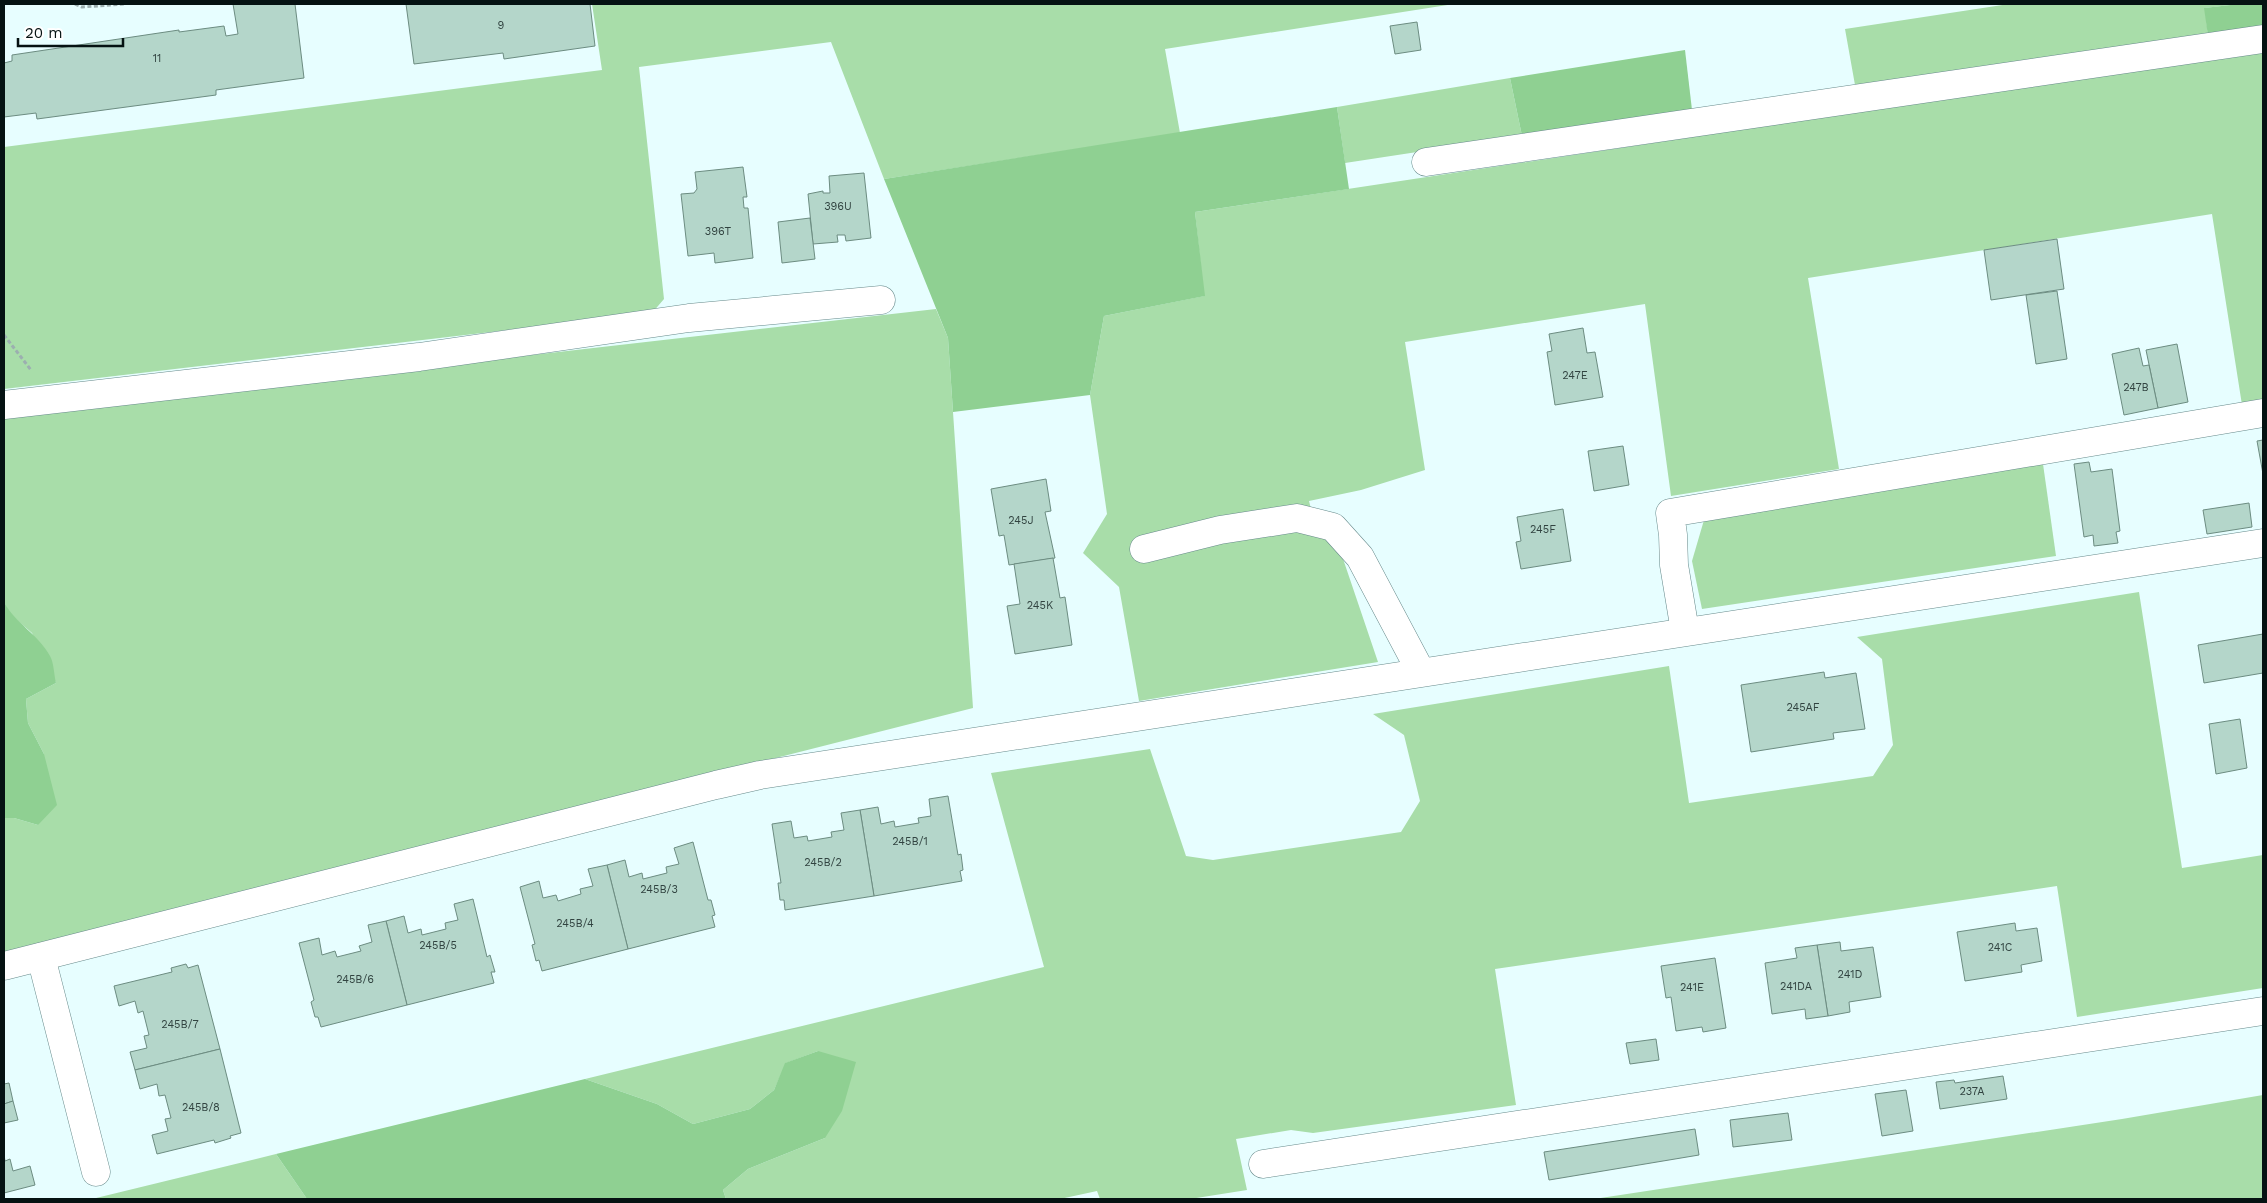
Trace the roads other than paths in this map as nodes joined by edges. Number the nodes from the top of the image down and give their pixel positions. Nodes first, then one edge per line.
1 (2263, 39) edge
2 (1426, 162) dead end
3 (881, 300) dead end
4 (4, 405) edge
5 (2263, 413) edge
6 (2263, 543) edge
7 (1144, 549) dead end
8 (1685, 632) junction
9 (1421, 672) junction
10 (41, 957) junction
11 (4, 966) edge
12 (2263, 1011) edge
13 (1263, 1164) dead end
14 (96, 1172) dead end

1 - 2 street
3 - 4 street
5 - 8 street
6 - 8 street
7 - 9 street
8 - 9 street
9 - 10 street
10 - 11 street
10 - 14 street
12 - 13 street

